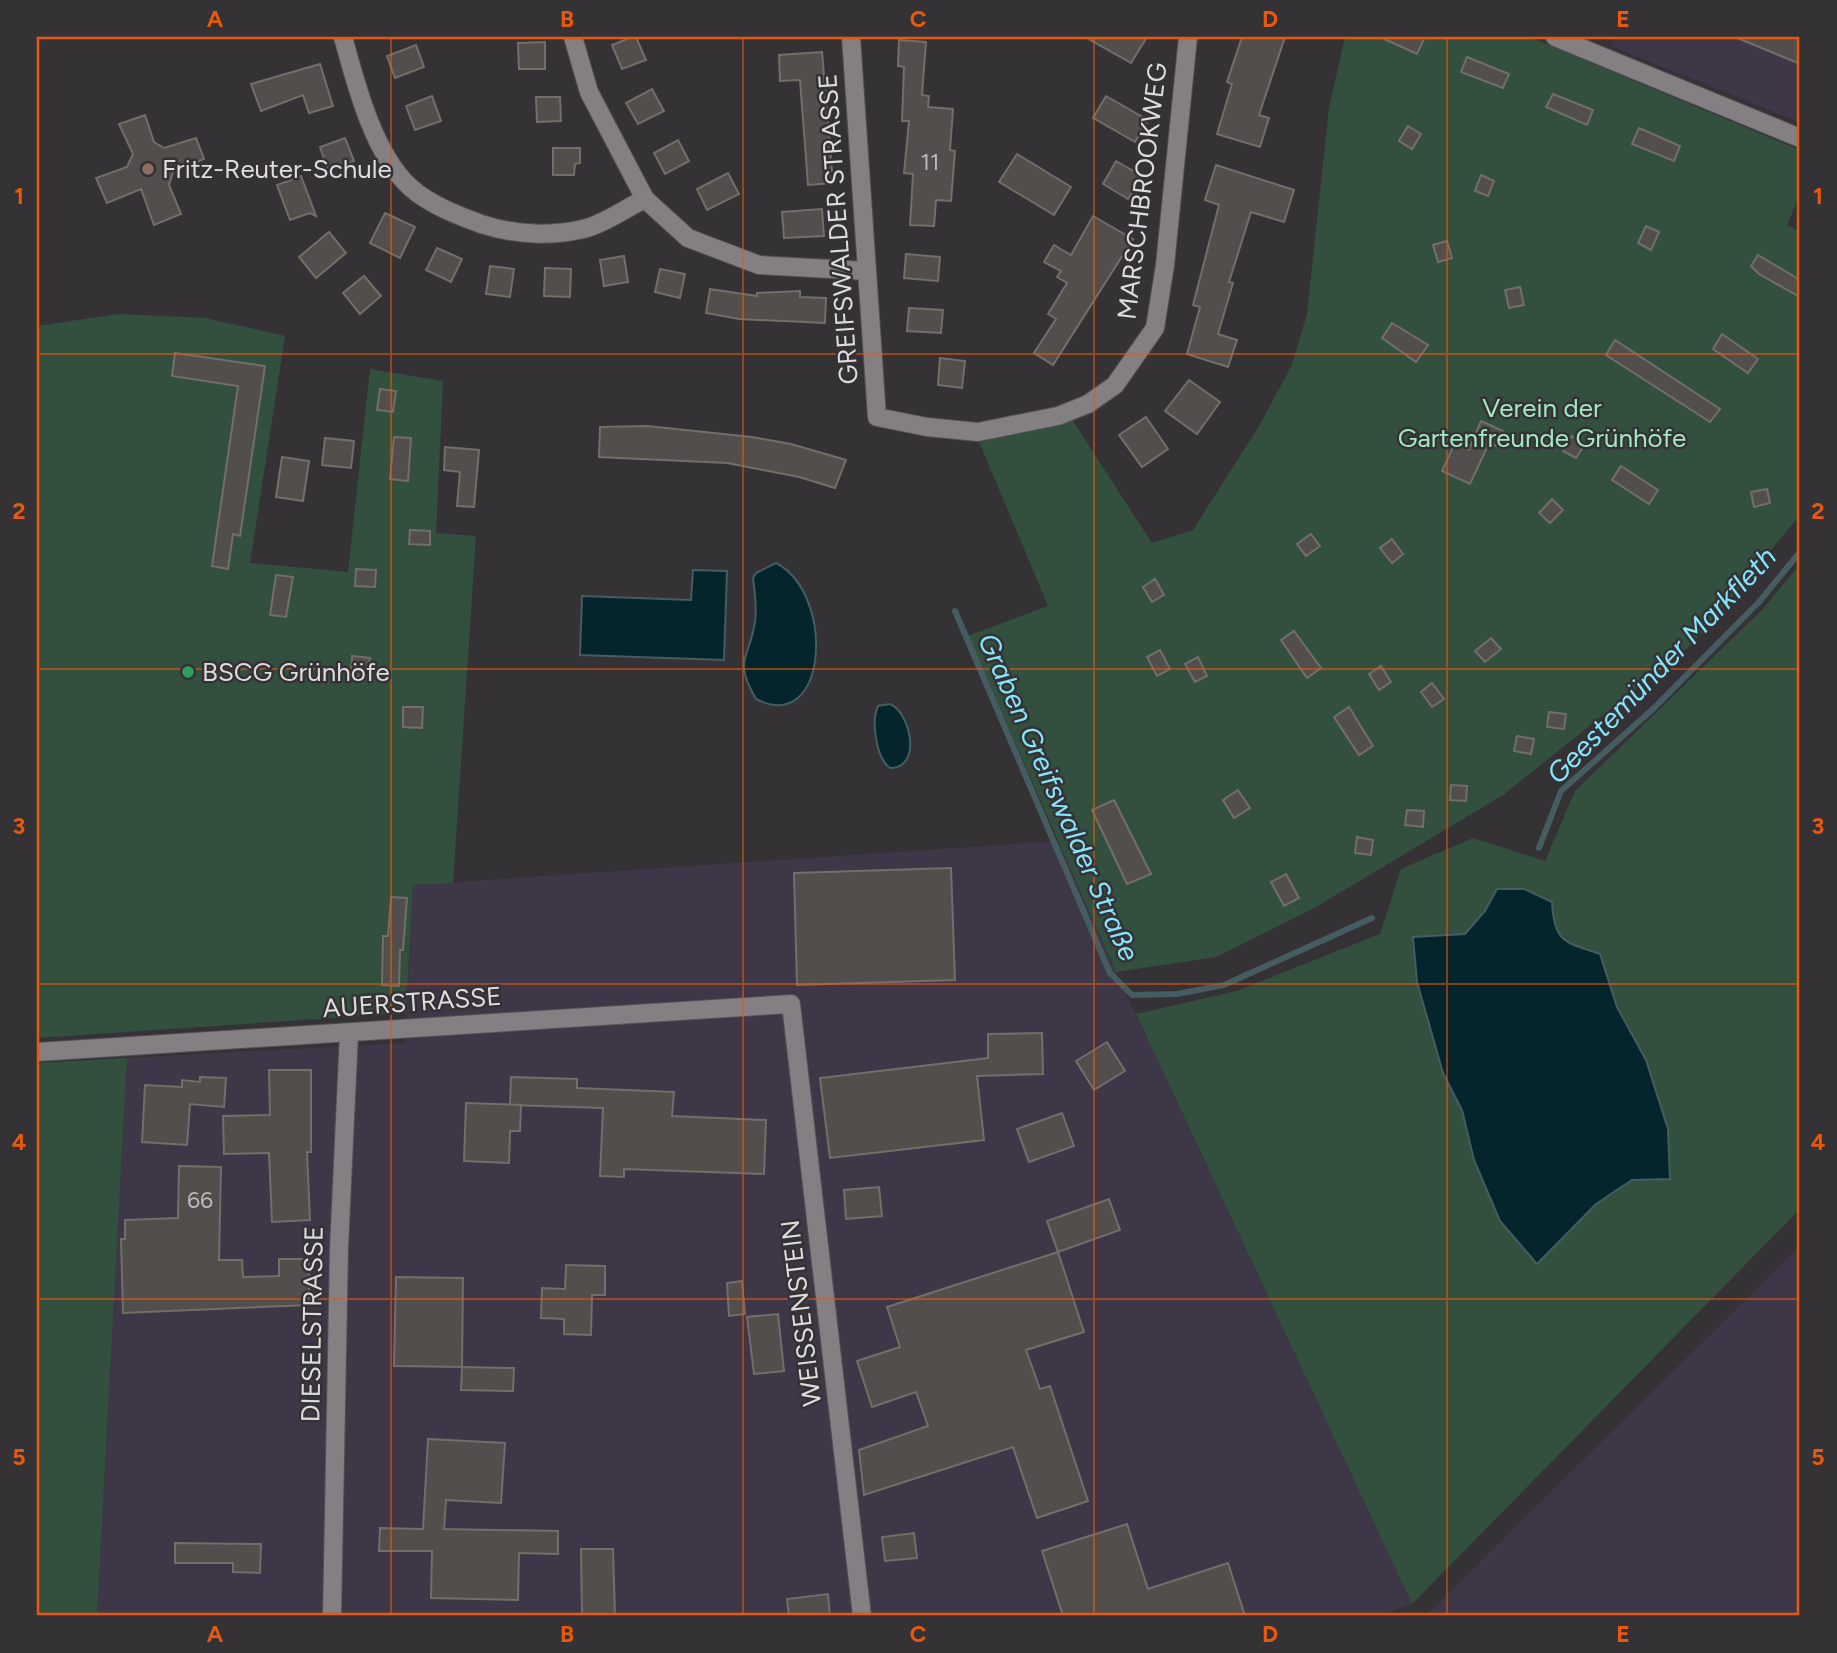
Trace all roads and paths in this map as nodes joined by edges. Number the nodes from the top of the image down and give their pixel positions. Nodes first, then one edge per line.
1 (343, 37) edge
2 (573, 37) edge
3 (851, 37) edge
4 (1188, 37) edge
5 (1555, 37) edge
6 (1800, 138) edge
7 (645, 199) junction
8 (867, 271) junction
9 (877, 418) joint
10 (791, 1004) joint
11 (349, 1033) junction
12 (37, 1052) edge
13 (332, 1616) edge
14 (862, 1616) edge

1 - 7 street
2 - 7 street
3 - 8 street, GREIFSWALDER STRASSE
4 - 9 street, MARSCHBROOKWEG
5 - 6 street
7 - 8 street
8 - 9 street, GREIFSWALDER STRASSE
10 - 11 street, AUERSTRASSE
10 - 14 street, WEISSENSTEIN
11 - 12 street, AUERSTRASSE
11 - 13 street, DIESELSTRASSE

